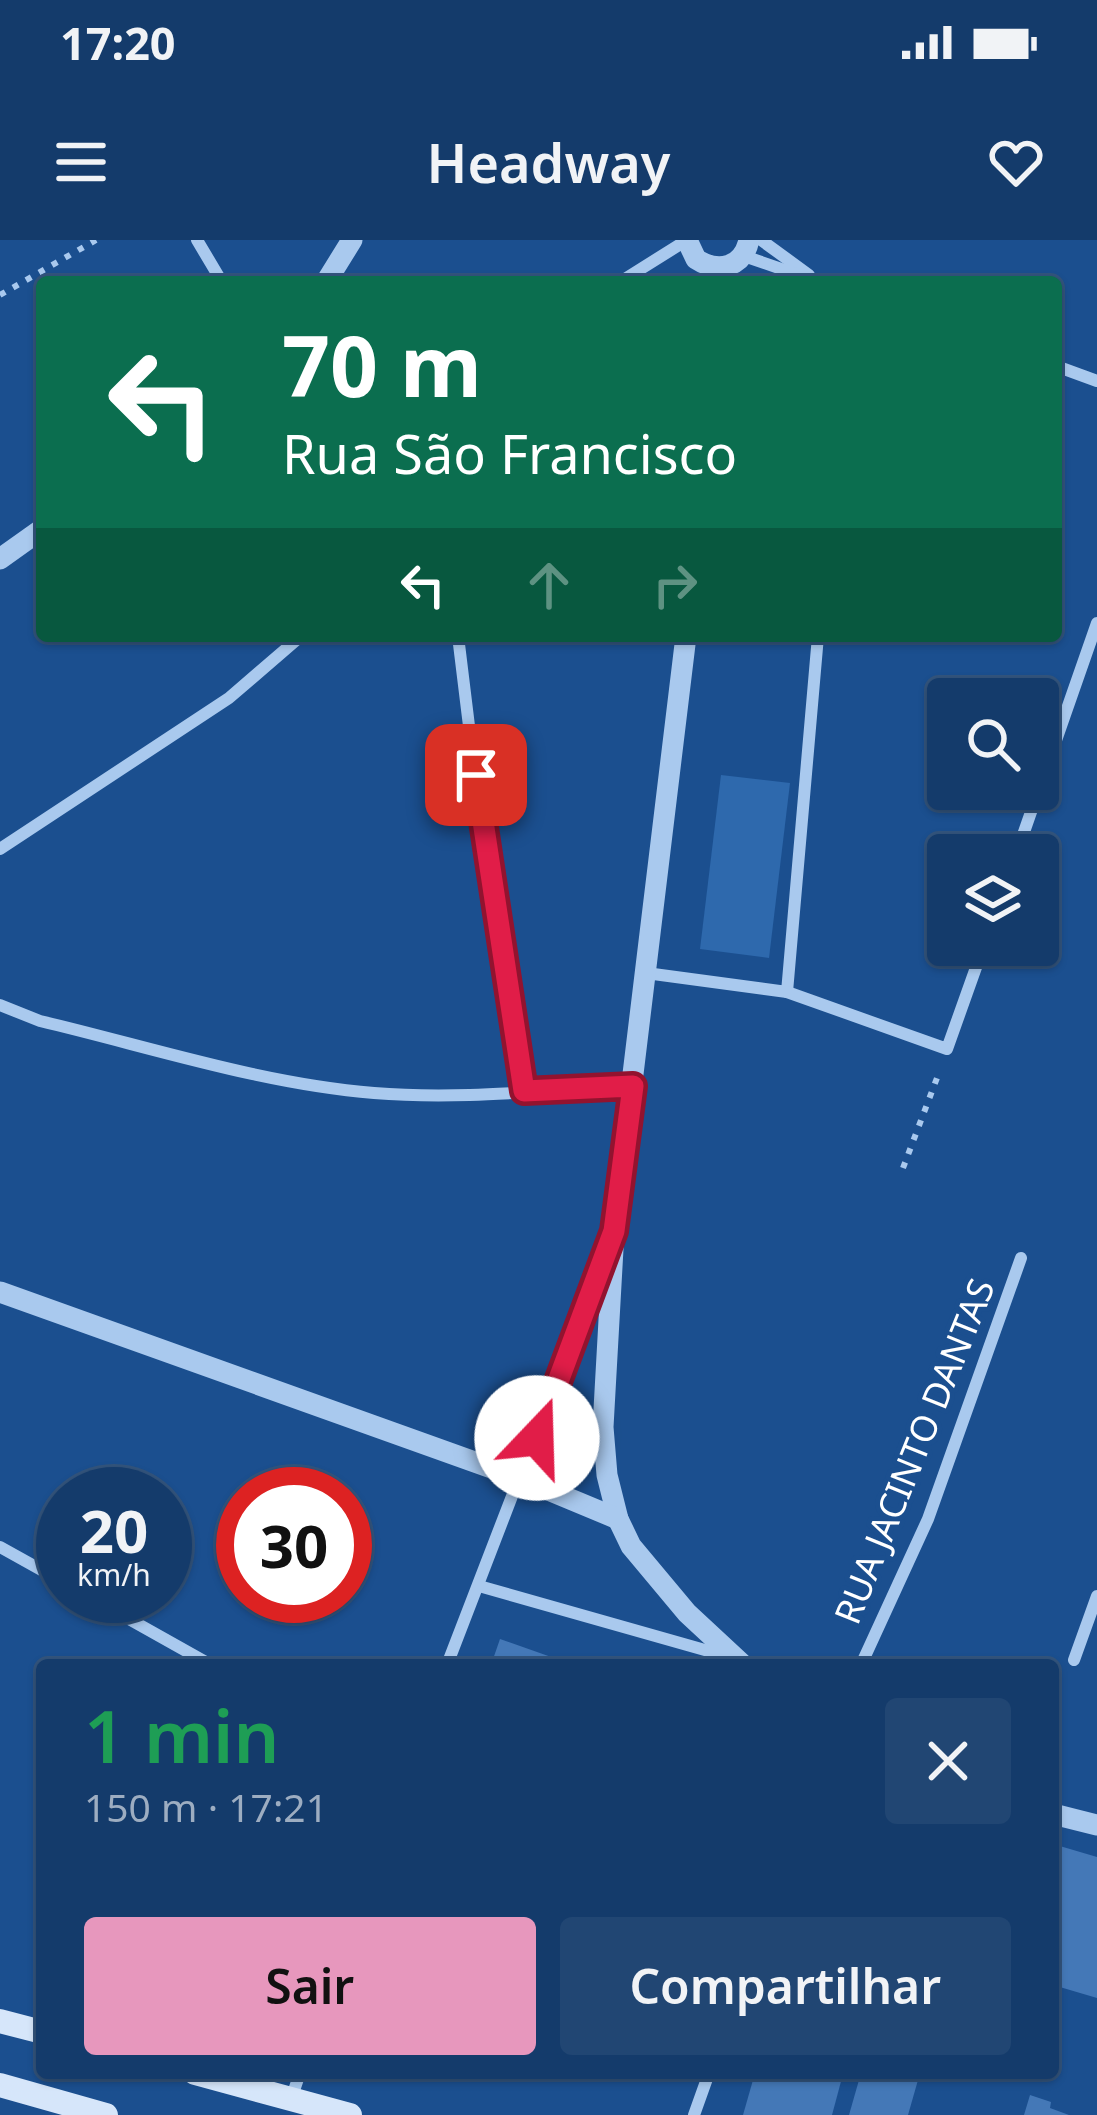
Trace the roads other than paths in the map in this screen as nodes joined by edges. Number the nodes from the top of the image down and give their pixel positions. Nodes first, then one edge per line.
1 (197, 240) edge
2 (352, 240) edge
3 (687, 240) edge
4 (745, 256) edge
5 (708, 274) edge
6 (218, 276) edge
7 (330, 276) edge
8 (630, 276) edge
9 (803, 276) edge
10 (803, 276) edge
11 (1062, 369) edge
12 (1097, 381) edge
13 (36, 533) edge
14 (0, 559) edge
15 (1097, 623) edge
16 (294, 642) edge
17 (459, 642) edge
18 (685, 642) edge
19 (817, 642) edge
20 (1023, 834) edge
21 (0, 849) edge
22 (977, 966) edge
23 (646, 973) junction
24 (787, 992) junction
25 (0, 1005) edge
26 (633, 1086) junction
27 (524, 1091) junction
28 (614, 1231) junction
29 (1021, 1258) dead end
30 (0, 1292) edge
31 (522, 1479) junction
32 (618, 1519) junction
33 (0, 1546) edge
34 (36, 1567) edge
35 (479, 1586) junction
36 (1097, 1596) edge
37 (136, 1623) edge
38 (200, 1659) edge
39 (450, 1659) edge
40 (728, 1659) edge
41 (735, 1659) edge
42 (864, 1659) edge
43 (1074, 1660) dead end
44 (1059, 1816) edge
45 (1097, 1826) edge
46 (0, 2021) edge
47 (36, 2030) edge
48 (217, 2079) edge
49 (298, 2079) edge
50 (707, 2079) edge
51 (0, 2085) edge
52 (291, 2099) junction
53 (53, 2108) edge
54 (106, 2115) edge
55 (350, 2115) edge
56 (694, 2115) edge

1 - 6 street
2 - 7 street
3 - 5 street
3 - 8 street
4 - 5 street
4 - 9 street
4 - 10 street
11 - 12 street
13 - 14 street
15 - 20 street
16 - 21 street
17 - 27 street
18 - 23 street
19 - 24 street
22 - 24 street
23 - 24 street
23 - 26 street
25 - 27 street
26 - 27 street
26 - 28 street
28 - 31 street
28 - 32 street
29 - 42 street, RUA JACINTO DANTAS
30 - 31 street
31 - 32 street
31 - 35 street
32 - 41 street
33 - 34 street
35 - 39 street
35 - 40 street
36 - 43 street
37 - 38 street
44 - 45 street
46 - 47 main road
48 - 52 main road
49 - 52 street
50 - 56 street
51 - 53 main road
52 - 55 main road
53 - 54 main road

